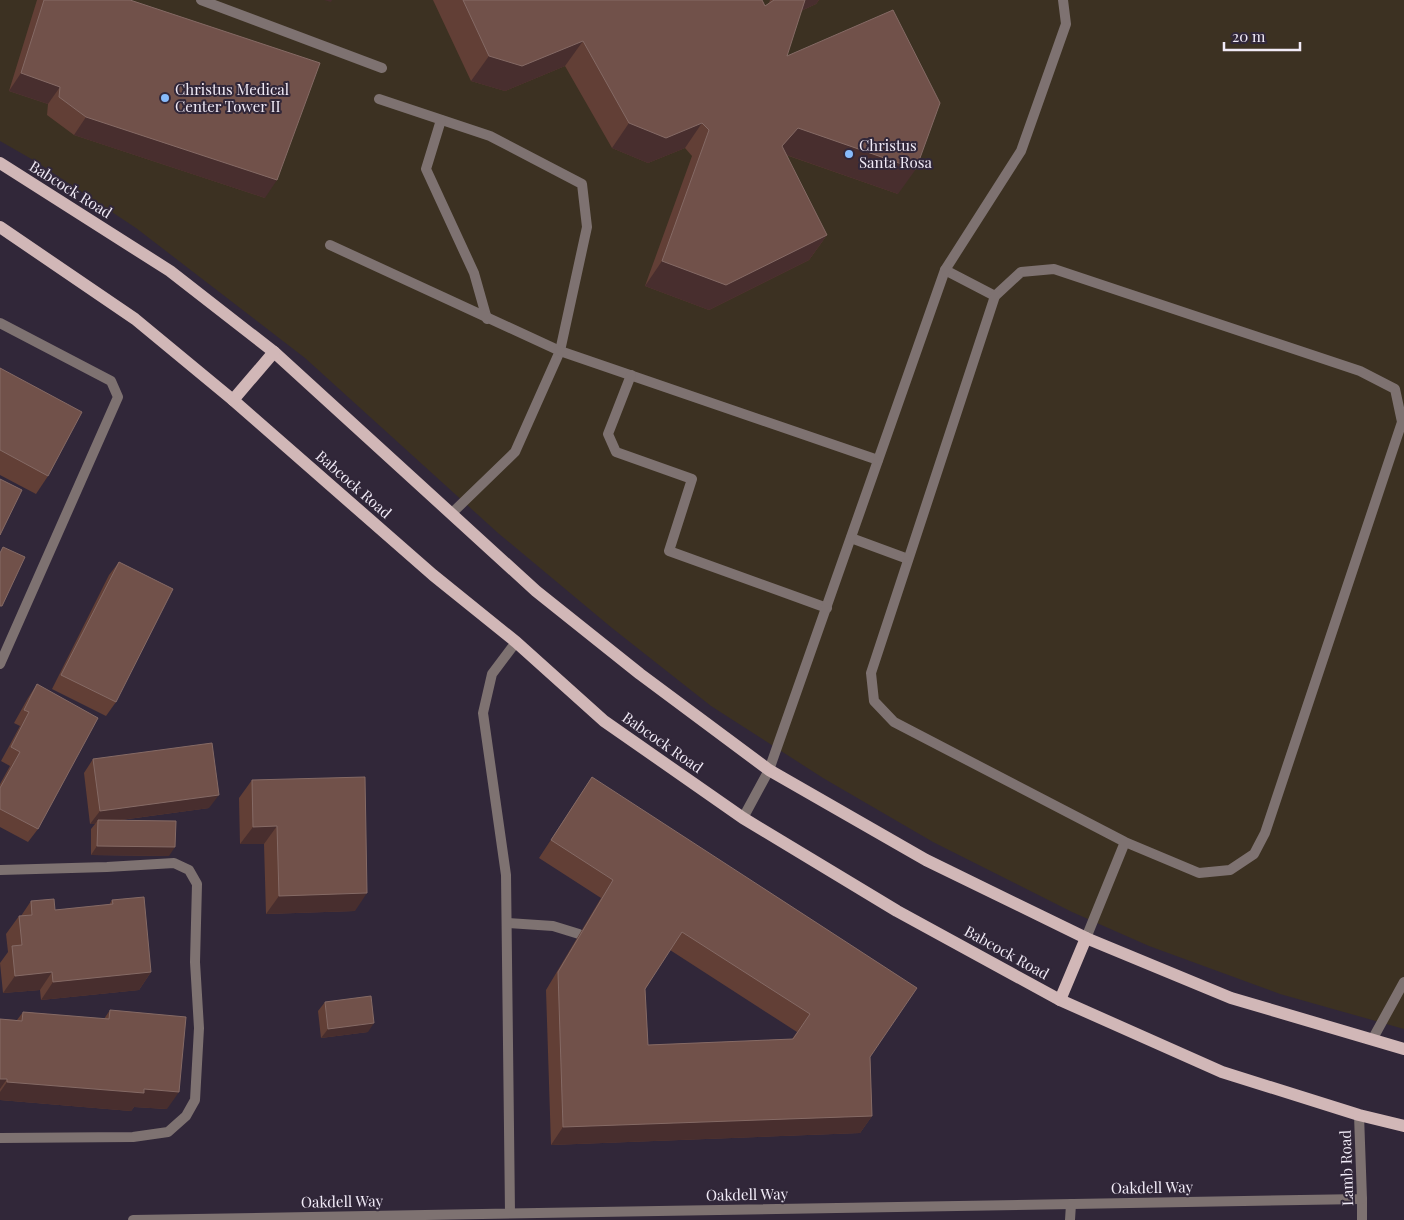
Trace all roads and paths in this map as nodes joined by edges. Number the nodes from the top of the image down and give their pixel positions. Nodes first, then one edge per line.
1 (201, 0) edge
2 (1064, 0) edge
3 (382, 68) dead end
4 (379, 98) dead end
5 (441, 120) junction
6 (0, 163) edge
7 (0, 227) edge
8 (330, 245) dead end
9 (945, 270) junction
10 (995, 296) junction
11 (486, 319) junction
12 (0, 324) edge
13 (560, 351) junction
14 (274, 352) junction
15 (631, 375) junction
16 (233, 400) junction
17 (878, 460) junction
18 (451, 514) junction
19 (851, 538) junction
20 (908, 559) junction
21 (827, 608) junction
22 (516, 642) junction
23 (0, 664) edge
24 (769, 770) junction
25 (743, 818) junction
26 (1125, 842) junction
27 (0, 870) edge
28 (507, 923) junction
29 (579, 934) edge
30 (1086, 938) junction
31 (1404, 982) edge
32 (1060, 1000) junction
33 (1372, 1040) junction
34 (1404, 1049) edge
35 (1359, 1115) junction
36 (1404, 1126) edge
37 (0, 1138) edge
38 (1362, 1198) junction
39 (1071, 1204) junction
40 (510, 1213) junction
41 (541, 1216) edge
42 (133, 1220) edge
43 (1070, 1220) edge
44 (1362, 1220) edge

1 - 3 street
2 - 9 street
4 - 5 street
5 - 11 street
5 - 13 street
6 - 14 main road, Babcock Road
7 - 16 main road, Babcock Road
8 - 11 street
9 - 10 street
9 - 17 street
10 - 20 street
10 - 26 street
11 - 13 street
12 - 23 street
13 - 15 street
13 - 18 street
14 - 16 main road
14 - 18 main road, Babcock Road
15 - 17 street
15 - 21 street
16 - 22 main road, Babcock Road
17 - 19 street
18 - 24 main road, Babcock Road
19 - 20 street
19 - 21 street
20 - 26 street
21 - 24 street
22 - 25 main road, Babcock Road
22 - 28 street
24 - 25 street
24 - 30 main road, Babcock Road
25 - 32 main road, Babcock Road
26 - 30 street
27 - 37 street
28 - 29 street
28 - 40 street
30 - 32 main road
30 - 33 main road, Babcock Road
31 - 33 street
32 - 35 main road, Babcock Road
33 - 34 main road, Babcock Road
35 - 36 main road, Babcock Road
35 - 38 street, Lamb Road
38 - 39 street, Oakdell Way
38 - 44 street, Lamb Road
39 - 41 street, Oakdell Way
39 - 43 street
40 - 41 street, Oakdell Way
40 - 42 street, Oakdell Way

